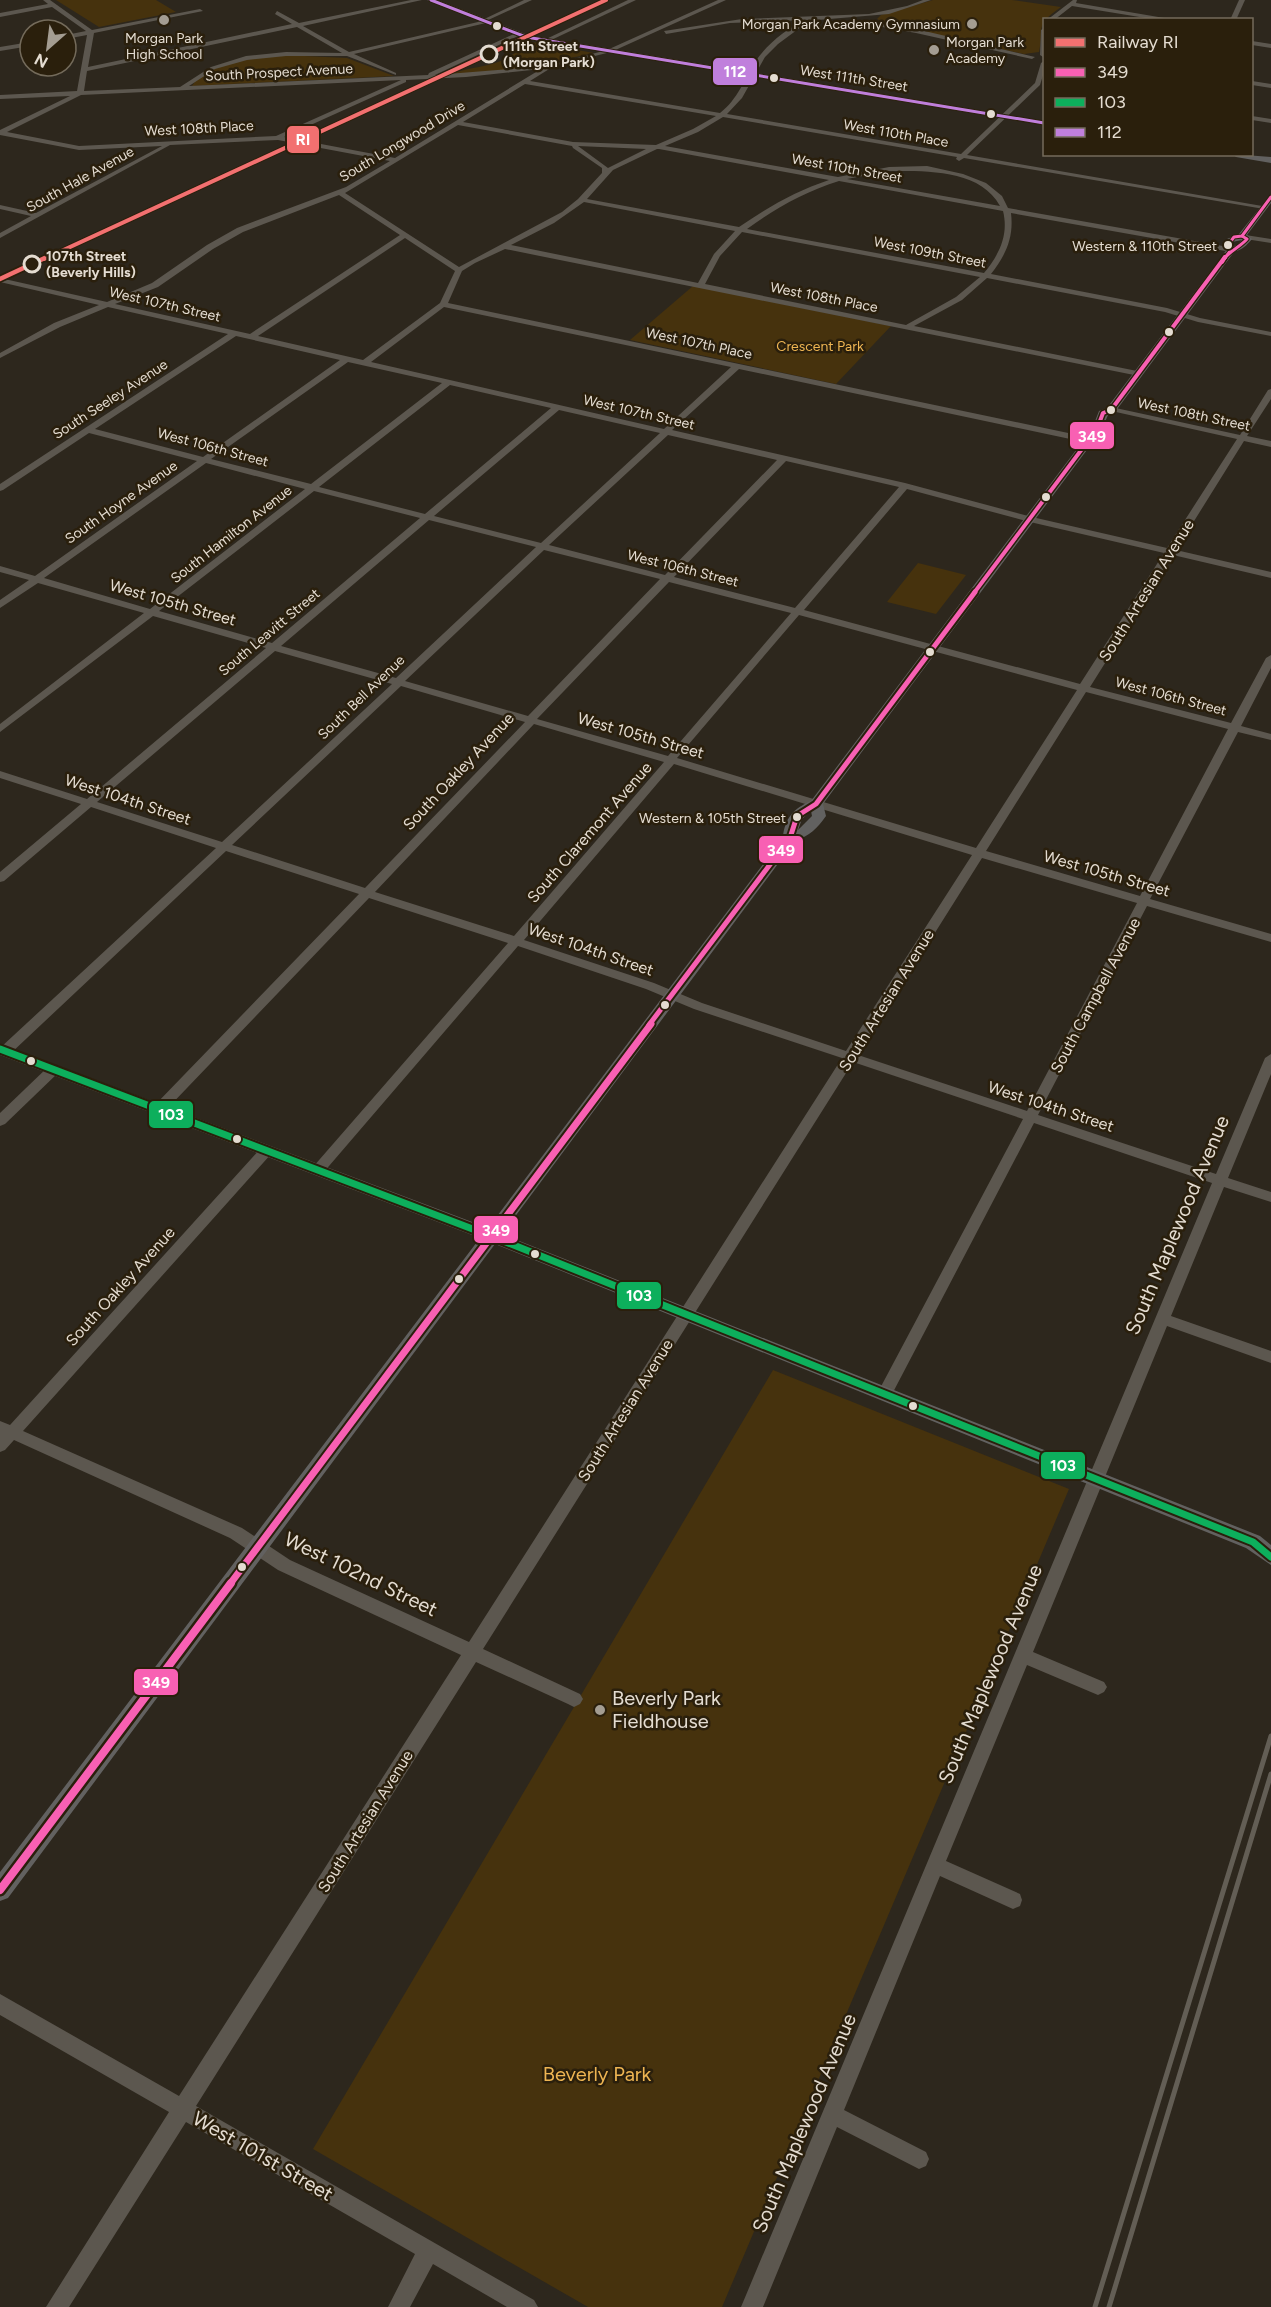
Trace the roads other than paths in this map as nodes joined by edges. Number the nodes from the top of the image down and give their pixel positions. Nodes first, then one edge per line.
1 (46, 0) edge
2 (419, 0) edge
3 (431, 0) edge
4 (529, 0) edge
5 (633, 0) edge
6 (723, 0) edge
7 (928, 0) edge
8 (1076, 0) edge
9 (1242, 0) edge
10 (1069, 4) junction
11 (53, 5) junction
12 (200, 11) dead end
13 (696, 12) junction
14 (277, 13) dead end
15 (0, 15) edge
16 (876, 15) junction
17 (1052, 18) edge
18 (1160, 18) edge
19 (1234, 18) edge
20 (778, 19) junction
21 (815, 19) junction
22 (830, 19) junction
23 (483, 22) junction
24 (716, 23) junction
25 (879, 24) junction
26 (300, 26) junction
27 (795, 28) junction
28 (91, 32) junction
29 (78, 35) edge
30 (516, 35) junction
31 (545, 41) junction
32 (633, 42) junction
33 (1253, 43) edge
34 (332, 45) junction
35 (18, 46) edge
36 (1271, 46) edge
37 (0, 49) edge
38 (609, 51) junction
39 (321, 54) junction
40 (348, 54) junction
41 (1043, 59) edge
42 (558, 63) junction
43 (1043, 68) edge
44 (86, 69) junction
45 (501, 73) junction
46 (753, 75) junction
47 (411, 77) junction
48 (426, 77) junction
49 (526, 81) junction
50 (1253, 83) edge
51 (1041, 85) edge
52 (1271, 86) edge
53 (180, 89) junction
54 (80, 93) junction
55 (0, 97) edge
56 (722, 115) junction
57 (1005, 116) junction
58 (1253, 118) edge
59 (1271, 121) edge
60 (457, 123) junction
61 (1043, 123) edge
62 (1, 133) edge
63 (279, 138) junction
64 (678, 138) junction
65 (171, 143) junction
66 (566, 143) junction
67 (623, 145) junction
68 (658, 147) junction
69 (962, 156) junction
70 (1248, 156) edge
71 (397, 160) junction
72 (1271, 160) edge
73 (947, 171) junction
74 (605, 173) junction
75 (838, 180) junction
76 (341, 193) junction
77 (1271, 197) edge
78 (583, 200) junction
79 (0, 207) edge
80 (1263, 207) junction
81 (1008, 210) junction
82 (38, 216) junction
83 (740, 230) junction
84 (404, 235) junction
85 (0, 236) edge
86 (1242, 236) junction
87 (1271, 241) edge
88 (504, 246) junction
89 (1232, 250) junction
90 (435, 256) junction
91 (477, 258) junction
92 (459, 270) junction
93 (986, 276) junction
94 (0, 280) edge
95 (17, 284) junction
96 (700, 286) junction
97 (0, 292) edge
98 (443, 304) junction
99 (108, 305) junction
100 (1183, 315) junction
101 (907, 327) junction
102 (234, 334) junction
103 (1271, 334) edge
104 (250, 337) junction
105 (0, 356) edge
106 (346, 359) junction
107 (364, 363) junction
108 (738, 365) junction
109 (1138, 374) junction
110 (449, 382) junction
111 (1271, 392) edge
112 (557, 407) junction
113 (1111, 410) junction
114 (87, 430) junction
115 (668, 432) junction
116 (1242, 438) junction
117 (1089, 440) junction
118 (1271, 444) edge
119 (784, 459) junction
120 (204, 460) junction
121 (2, 485) edge
122 (905, 486) junction
123 (311, 489) junction
124 (426, 518) junction
125 (1030, 519) junction
126 (543, 548) junction
127 (1170, 552) junction
128 (0, 569) edge
129 (1271, 575) edge
130 (36, 579) junction
131 (667, 579) junction
132 (0, 605) edge
133 (797, 612) junction
134 (151, 613) junction
135 (272, 647) junction
136 (933, 648) junction
137 (1271, 658) edge
138 (398, 682) junction
139 (1083, 688) junction
140 (530, 720) junction
141 (1235, 728) junction
142 (0, 729) edge
143 (1271, 737) edge
144 (671, 760) junction
145 (0, 774) edge
146 (88, 804) junction
147 (816, 804) junction
148 (224, 848) junction
149 (979, 853) junction
150 (0, 878) edge
151 (366, 893) junction
152 (1144, 901) junction
153 (1271, 938) edge
154 (516, 941) junction
155 (672, 995) junction
156 (3, 1050) edge
157 (850, 1056) junction
158 (1271, 1059) edge
159 (54, 1069) junction
160 (159, 1109) junction
161 (1031, 1117) junction
162 (0, 1121) edge
163 (267, 1150) junction
164 (318, 1170) junction
165 (1220, 1180) junction
166 (1271, 1197) edge
167 (491, 1236) junction
168 (686, 1315) junction
169 (1162, 1318) junction
170 (1271, 1357) edge
171 (885, 1394) junction
172 (6, 1430) edge
173 (0, 1446) edge
174 (1096, 1479) junction
175 (1262, 1542) edge
176 (257, 1547) junction
177 (1271, 1557) edge
178 (472, 1652) junction
179 (1022, 1655) junction
180 (1098, 1687) dead end
181 (574, 1699) dead end
182 (935, 1865) junction
183 (0, 1890) edge
184 (1013, 1900) dead end
185 (0, 2004) edge
186 (182, 2110) junction
187 (832, 2114) junction
188 (919, 2159) dead end
189 (429, 2250) junction
190 (57, 2307) edge
191 (399, 2307) edge
192 (527, 2307) edge
193 (752, 2307) edge

1 - 11 street
2 - 26 street
3 - 23 main road, West 111th Street
4 - 23 street
5 - 31 street
6 - 13 street, South Longwood Drive
7 - 16 street
8 - 10 street
9 - 19 street
10 - 17 street
10 - 18 street
11 - 15 street
11 - 28 street
12 - 28 street
13 - 24 street
13 - 32 street, South Longwood Drive
14 - 26 street
16 - 22 street
16 - 25 street
20 - 21 street
20 - 24 street
20 - 27 street
21 - 22 street
21 - 27 street
22 - 25 street
23 - 30 main road, West 111th Street
23 - 40 street
24 - 32 street
25 - 41 street
26 - 34 street
26 - 44 street
27 - 46 street
28 - 29 street
28 - 44 street
30 - 31 main road, West 111th Street
30 - 48 street
31 - 38 main road, West 111th Street
32 - 38 street, South Longwood Drive
33 - 36 street
34 - 39 street
34 - 40 street
35 - 37 street
38 - 42 street, South Longwood Drive
38 - 46 main road, West 111th Street
39 - 40 street
39 - 53 street
40 - 47 street
42 - 45 street, South Prospect Avenue
42 - 49 street, South Longwood Drive
43 - 51 street
44 - 54 street
45 - 48 street, South Prospect Avenue
45 - 49 street, West 110th Place
46 - 56 street
46 - 57 main road, West 111th Street
47 - 48 street, South Prospect Avenue
47 - 53 street, South Prospect Avenue
47 - 63 street
49 - 56 street, West 110th Place
49 - 60 street, South Longwood Drive
50 - 52 street
51 - 57 street
53 - 54 street, South Prospect Avenue
54 - 55 street, South Prospect Avenue
54 - 62 street
56 - 64 street
56 - 69 street, West 110th Place
57 - 61 main road, West 111th Street
57 - 69 street
58 - 59 street
60 - 66 street, West 110th Street
60 - 71 street, South Longwood Drive
62 - 65 street, West 108th Place
63 - 65 street, West 108th Place
63 - 71 street, West 108th Place
64 - 67 street
64 - 68 street
65 - 82 street, South Hale Avenue
66 - 67 street, West 110th Street
66 - 74 street
67 - 68 street, West 110th Street
68 - 74 street
68 - 75 street, West 110th Street
69 - 73 street
69 - 80 street, West 110th Place
70 - 72 main road
71 - 76 street, South Longwood Drive
73 - 75 street
73 - 81 street
74 - 78 street
75 - 81 street, West 110th Street
75 - 83 street
76 - 84 street
76 - 99 street, South Longwood Drive
77 - 80 main road
78 - 83 street, West 109th Street
78 - 88 street
79 - 82 street
80 - 86 main road
81 - 89 street, West 110th Street
81 - 93 street
82 - 85 street, South Hale Avenue
83 - 93 street, West 109th Street
83 - 96 street
84 - 90 street
84 - 104 street
86 - 87 street
86 - 89 main road
88 - 91 street
88 - 96 street, West 108th Place
89 - 100 main road
90 - 91 street
90 - 92 street
91 - 92 street
92 - 98 street
93 - 100 street, West 109th Street
93 - 101 street
94 - 95 street, West 107th Street
95 - 97 street
95 - 99 street, West 107th Street
96 - 101 street, West 108th Place
98 - 107 street
98 - 108 street, West 107th Place
99 - 102 street, West 107th Street
99 - 105 street, South Longwood Drive
100 - 103 street, West 109th Street
100 - 109 main road
101 - 109 street, West 108th Place
102 - 104 street, West 107th Street
102 - 114 street, South Seeley Avenue
104 - 106 street, West 107th Street
106 - 107 street, West 107th Street
106 - 120 street, South Hoyne Avenue
107 - 110 street, West 107th Street
108 - 115 street, South Bell Avenue
108 - 117 street, West 107th Place
109 - 113 main road
110 - 112 street, West 107th Street
110 - 123 street, South Hamilton Avenue
111 - 116 street, South Artesian Avenue
112 - 115 street, West 107th Street
112 - 124 street, South Leavitt Street
113 - 116 street, West 108th Street
113 - 117 main road
114 - 120 street, West 106th Street
114 - 121 street, South Seeley Avenue
115 - 119 street, West 107th Street
115 - 126 street, South Bell Avenue
116 - 118 street, West 108th Street
116 - 127 street, South Artesian Avenue
117 - 125 main road
119 - 122 street, West 107th Street
119 - 131 street, South Oakley Avenue
120 - 123 street, West 106th Street
120 - 130 street, South Hoyne Avenue
122 - 125 street, West 107th Street
122 - 133 street, South Claremont Avenue
123 - 124 street, West 106th Street
123 - 134 street, South Hamilton Avenue
124 - 126 street, West 106th Street
124 - 135 street, South Leavitt Street
125 - 127 street, West 107th Street
125 - 136 main road
126 - 131 street, West 106th Street
126 - 138 street, South Bell Avenue
127 - 129 street, West 107th Street
127 - 139 street, South Artesian Avenue
128 - 130 street, West 105th Street
130 - 132 street, South Hoyne Avenue
130 - 134 street, West 105th Street
131 - 133 street, West 106th Street
131 - 140 street, South Oakley Avenue
133 - 136 street, West 106th Street
133 - 144 street, South Claremont Avenue
134 - 135 street, West 105th Street
134 - 142 street, South Hamilton Avenue
135 - 138 street, West 105th Street
135 - 146 street, South Leavitt Street
136 - 139 street, West 106th Street
136 - 147 main road
137 - 141 street, South Campbell Avenue
138 - 140 street, West 105th Street
138 - 148 street, South Bell Avenue
139 - 141 street, West 106th Street
139 - 149 street, South Artesian Avenue
140 - 144 street, West 105th Street
140 - 151 street, South Oakley Avenue
141 - 143 street, West 106th Street
141 - 152 street, South Campbell Avenue
144 - 147 street, West 105th Street
144 - 154 street, South Claremont Avenue
145 - 146 street, West 104th Street
146 - 148 street, West 104th Street
146 - 150 street, South Leavitt Street
147 - 149 street, West 105th Street
147 - 155 main road
148 - 151 street, West 104th Street
148 - 156 street, South Bell Avenue
149 - 152 street, West 105th Street
149 - 157 street, South Artesian Avenue
151 - 154 street, West 104th Street
151 - 160 street, South Oakley Avenue
152 - 153 street, West 105th Street
152 - 161 street, South Campbell Avenue
154 - 155 street, West 104th Street
154 - 164 street, South Claremont Avenue
155 - 157 street, West 104th Street
155 - 167 main road
156 - 159 main road
157 - 161 street, West 104th Street
157 - 168 street, South Artesian Avenue
158 - 165 street, South Maplewood Avenue
159 - 160 main road
159 - 162 street
160 - 163 main road
161 - 165 street, West 104th Street
161 - 171 street, South Campbell Avenue
163 - 164 main road
163 - 172 street, South Oakley Avenue
164 - 167 main road
165 - 166 street, West 104th Street
165 - 169 street, South Maplewood Avenue
167 - 168 main road
167 - 176 main road
168 - 171 main road
168 - 178 street, South Artesian Avenue
169 - 170 street
169 - 174 street, South Maplewood Avenue
171 - 174 main road
172 - 173 street, South Oakley Avenue
172 - 176 street, West 102nd Street
174 - 175 main road
174 - 179 street, South Maplewood Avenue
175 - 177 main road
176 - 178 street, West 102nd Street
176 - 183 main road
178 - 181 street, West 102nd Street
178 - 186 street, South Artesian Avenue
179 - 180 street
179 - 182 street, South Maplewood Avenue
182 - 184 street
182 - 187 street, South Maplewood Avenue
185 - 186 street, West 101st Street
186 - 189 street, West 101st Street
186 - 190 street, South Artesian Avenue
187 - 188 street
187 - 193 street, South Maplewood Avenue
189 - 191 street
189 - 192 street, West 101st Street

